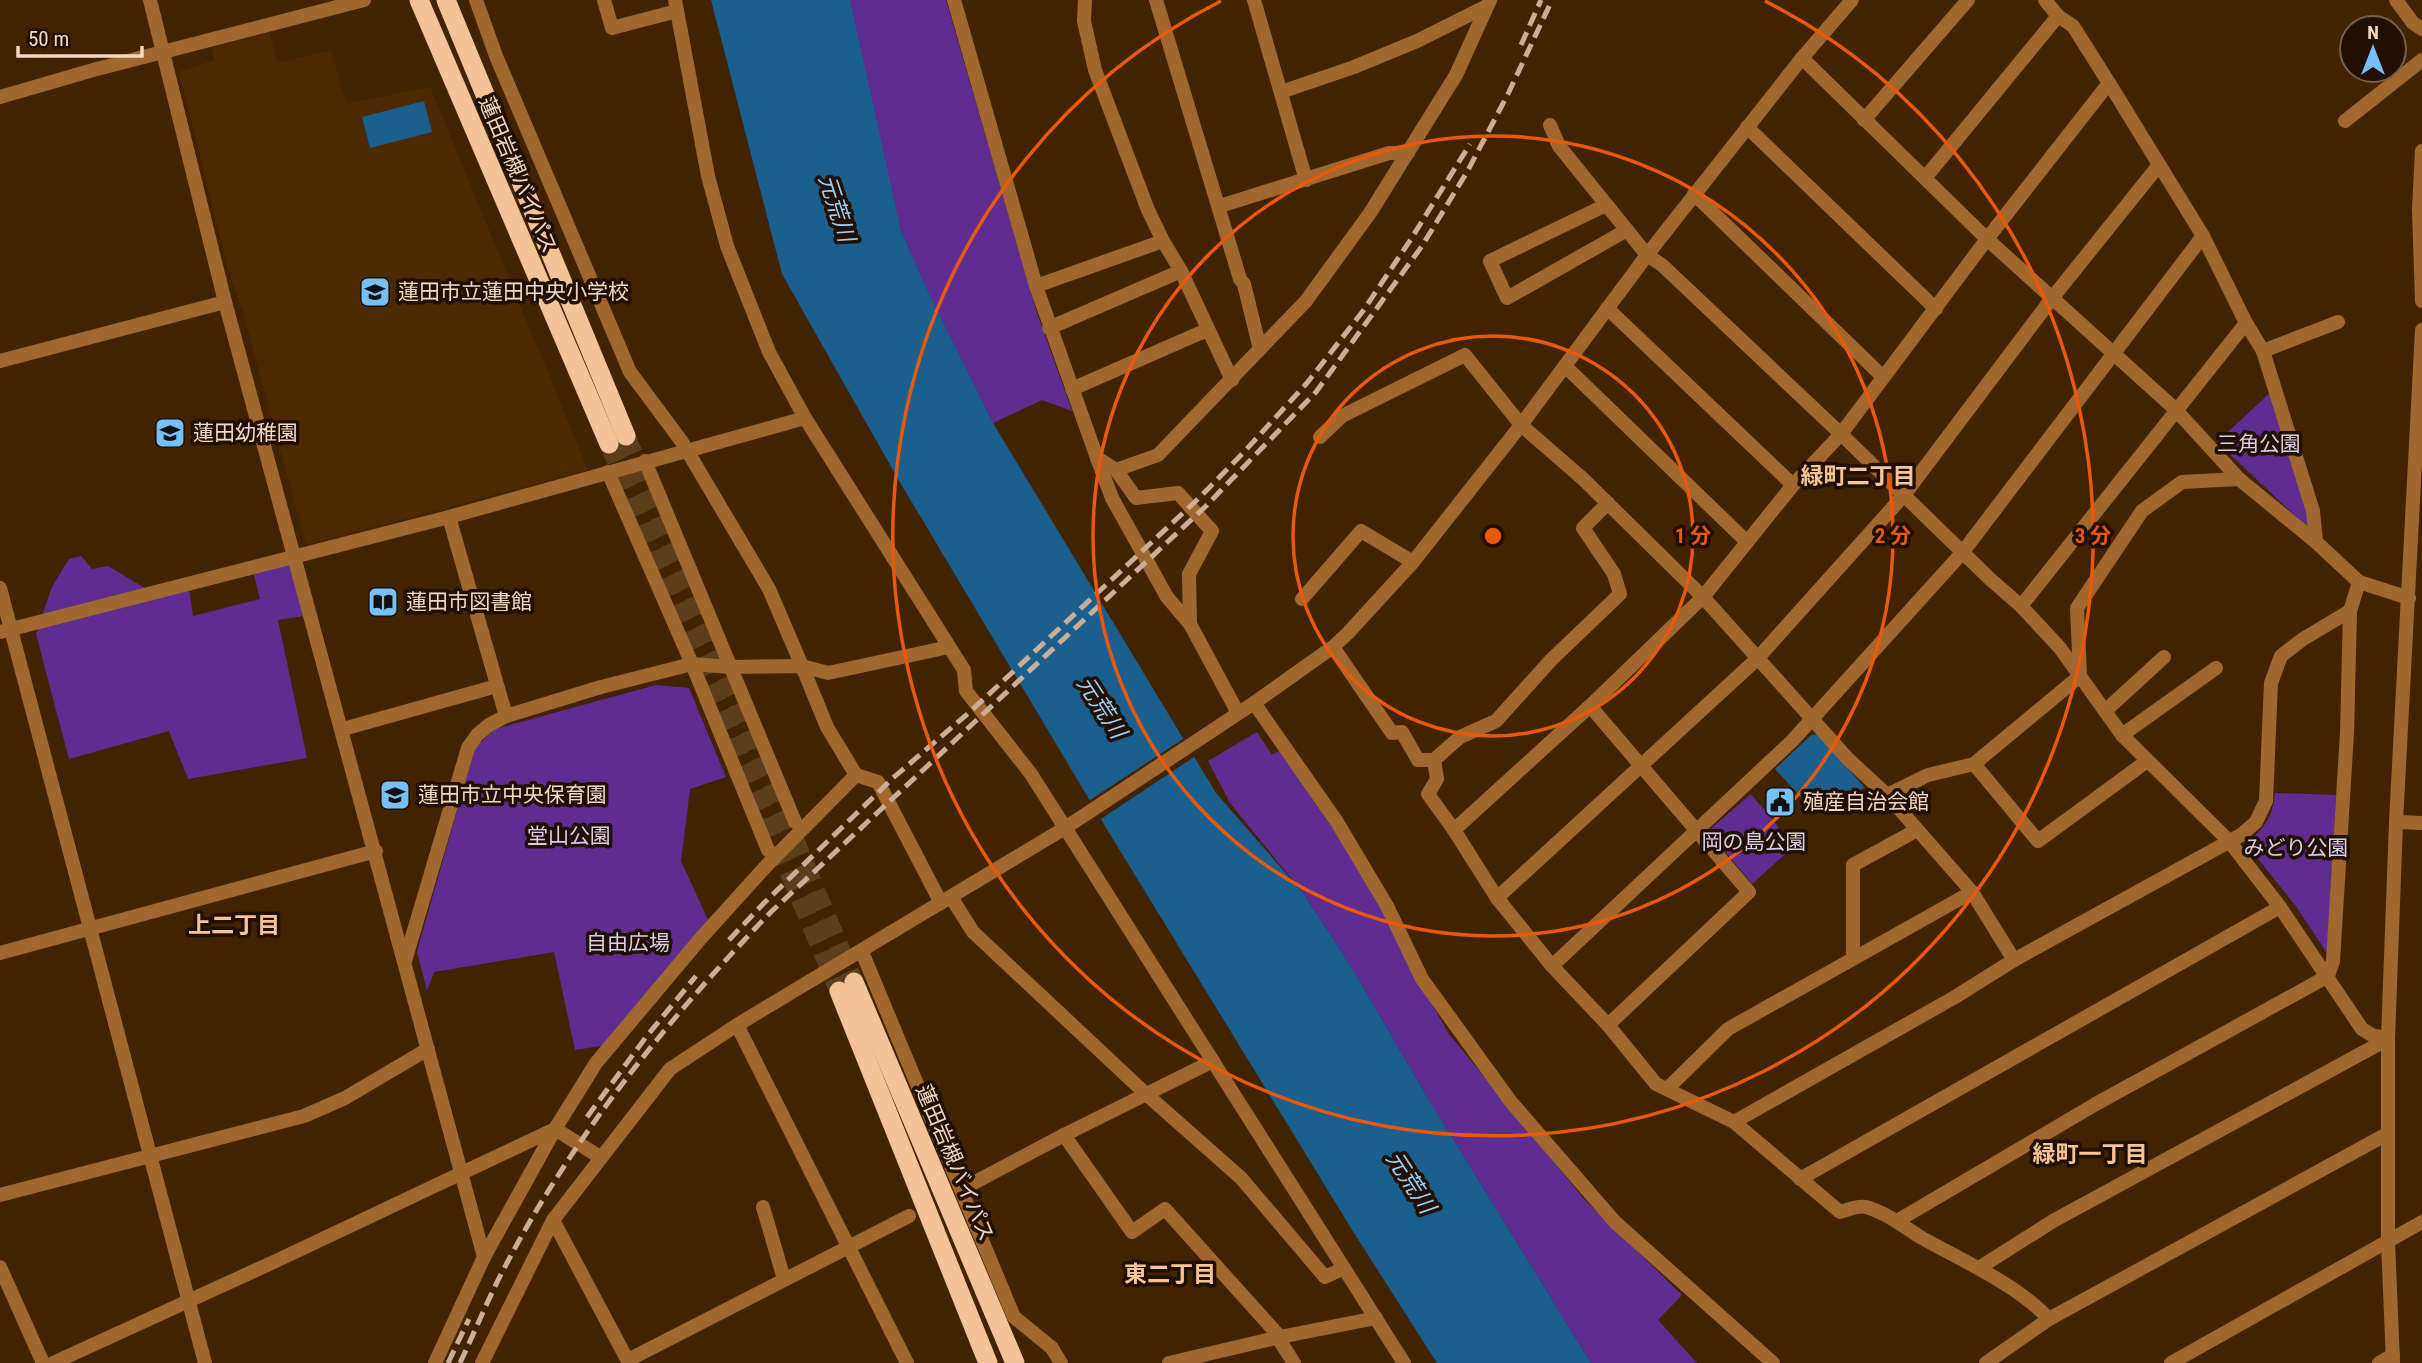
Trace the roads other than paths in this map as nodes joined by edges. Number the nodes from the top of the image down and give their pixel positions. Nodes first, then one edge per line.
1 (150, 0) edge
2 (364, 0) edge
3 (419, 0) edge
4 (446, 0) edge
5 (476, 0) edge
6 (604, 0) edge
7 (954, 0) edge
8 (1085, 0) edge
9 (1156, 0) edge
10 (1254, 0) edge
11 (1852, 0) edge
12 (1968, 0) edge
13 (2045, 0) edge
14 (2396, 0) edge
15 (1488, 3) edge
16 (676, 5) edge
17 (2058, 16) junction
18 (2422, 29) edge
19 (164, 52) junction
20 (1802, 58) junction
21 (2422, 60) edge
22 (2109, 83) junction
23 (1280, 92) junction
24 (0, 97) edge
25 (1864, 120) junction
26 (2345, 121) dead end
27 (1549, 125) dead end
28 (1747, 127) junction
29 (2422, 151) edge
30 (1408, 153) junction
31 (2159, 165) junction
32 (1925, 178) junction
33 (1306, 180) junction
34 (1694, 194) junction
35 (1606, 205) junction
36 (1220, 206) junction
37 (1627, 230) junction
38 (2203, 236) junction
39 (1987, 239) junction
40 (1163, 241) junction
41 (1647, 255) junction
42 (1181, 271) junction
43 (1036, 286) junction
44 (2053, 297) junction
45 (2422, 301) edge
46 (225, 302) junction
47 (1607, 308) junction
48 (1936, 309) junction
49 (2337, 322) dead end
50 (2246, 323) junction
51 (1049, 328) junction
52 (1207, 330) junction
53 (2422, 330) edge
54 (1261, 349) junction
55 (2263, 351) junction
56 (2114, 354) junction
57 (0, 361) edge
58 (1565, 366) junction
59 (1883, 377) junction
60 (1232, 380) junction
61 (1072, 389) junction
62 (2175, 409) junction
63 (805, 418) junction
64 (1521, 425) junction
65 (1841, 434) junction
66 (1320, 437) dead end
67 (687, 451) junction
68 (1097, 458) junction
69 (645, 461) junction
70 (1116, 470) junction
71 (608, 472) junction
72 (2239, 480) junction
73 (1793, 485) junction
74 (1904, 495) junction
75 (1608, 503) junction
76 (449, 517) junction
77 (1748, 542) junction
78 (2316, 542) junction
79 (1962, 553) junction
80 (296, 557) junction
81 (1413, 562) junction
82 (2359, 582) junction
83 (0, 588) edge
84 (1703, 597) junction
85 (2409, 598) junction
86 (1302, 599) dead end
87 (2021, 606) junction
88 (2350, 611) junction
89 (1190, 624) junction
90 (5, 631) edge
91 (949, 647) junction
92 (1333, 647) junction
93 (2164, 657) dead end
94 (1757, 659) junction
95 (692, 664) junction
96 (802, 666) junction
97 (730, 667) junction
98 (2217, 668) dead end
99 (2080, 676) junction
100 (497, 686) junction
101 (1254, 703) junction
102 (1590, 706) junction
103 (2105, 711) junction
104 (506, 716) junction
105 (1233, 717) junction
106 (1812, 719) junction
107 (343, 729) junction
108 (2122, 735) junction
109 (1434, 760) junction
110 (2147, 761) junction
111 (1974, 764) junction
112 (1643, 766) junction
113 (856, 775) junction
114 (1887, 795) junction
115 (795, 822) dead end
116 (2396, 822) junction
117 (2422, 823) edge
118 (1065, 828) junction
119 (1454, 830) junction
120 (1917, 830) junction
121 (1696, 831) junction
122 (2229, 841) junction
123 (768, 850) dead end
124 (376, 852) junction
125 (1972, 892) junction
126 (1497, 898) junction
127 (946, 900) junction
128 (2280, 907) junction
129 (91, 927) junction
130 (862, 952) junction
131 (0, 953) edge
132 (1853, 958) junction
133 (2014, 960) junction
134 (405, 961) junction
135 (1552, 966) junction
136 (2328, 976) junction
137 (737, 1025) junction
138 (1608, 1026) junction
139 (2388, 1039) junction
140 (429, 1049) junction
141 (1213, 1061) junction
142 (1667, 1089) junction
143 (1146, 1094) junction
144 (1734, 1122) junction
145 (555, 1129) junction
146 (2387, 1134) junction
147 (1064, 1135) junction
148 (151, 1156) junction
149 (600, 1157) junction
150 (461, 1172) junction
151 (1800, 1179) junction
152 (962, 1189) junction
153 (0, 1195) edge
154 (763, 1207) dead end
155 (909, 1216) dead end
156 (552, 1220) junction
157 (1897, 1221) junction
158 (2422, 1222) edge
159 (2388, 1241) junction
160 (849, 1248) junction
161 (484, 1257) junction
162 (0, 1267) edge
163 (1344, 1268) junction
164 (1979, 1268) junction
165 (784, 1279) junction
166 (189, 1299) junction
167 (1376, 1318) junction
168 (2049, 1319) junction
169 (1279, 1338) junction
170 (2393, 1359) edge
171 (1198, 1360) edge
172 (628, 1362) edge
173 (43, 1363) edge
174 (53, 1363) edge
175 (205, 1363) edge
176 (435, 1363) edge
177 (482, 1363) edge
178 (906, 1363) edge
179 (988, 1363) edge
180 (1015, 1363) edge
181 (1061, 1363) edge
182 (1169, 1363) edge
183 (1294, 1363) edge
184 (1404, 1363) edge
185 (1773, 1363) edge
186 (1986, 1363) edge
187 (2171, 1363) edge
188 (2379, 1363) edge

1 - 19 street
2 - 19 street
3 - 4 highway, 蓮田岩槻バイパス
5 - 67 street
6 - 16 street
7 - 43 street
8 - 40 street
9 - 36 street
10 - 23 street
11 - 20 street
12 - 25 street
13 - 17 street
14 - 18 street
15 - 23 street
15 - 30 street
16 - 63 street
17 - 22 street
17 - 32 street
19 - 24 street
19 - 46 street
20 - 25 street
20 - 28 street
21 - 26 street
22 - 31 street
22 - 39 street
23 - 33 street
25 - 32 street
27 - 35 street
28 - 34 street
28 - 48 street
29 - 45 street
30 - 33 street
30 - 54 street
31 - 38 street
31 - 44 street
32 - 39 street
33 - 36 street
34 - 41 street
34 - 59 street
35 - 37 street
35 - 37 street
36 - 54 street
37 - 41 street
38 - 50 street
38 - 56 street
39 - 44 street
39 - 48 street
40 - 42 street
40 - 43 street
41 - 47 street
41 - 65 street
42 - 51 street
42 - 52 street
43 - 51 street
44 - 56 street
44 - 74 street
46 - 57 street
46 - 80 street
47 - 58 street
47 - 73 street
48 - 59 street
49 - 55 street
50 - 55 street
50 - 62 street
51 - 61 street
52 - 60 street
52 - 61 street
53 - 85 street
54 - 60 street
55 - 78 street
56 - 62 street
56 - 79 street
58 - 64 street
58 - 77 street
59 - 65 street
60 - 70 street
61 - 68 street
62 - 72 street
62 - 87 street
63 - 67 street
63 - 91 street
64 - 66 street
64 - 75 street
64 - 81 street
65 - 73 street
65 - 74 street
67 - 69 street
67 - 96 street
68 - 70 street
68 - 89 street
69 - 71 street
69 - 97 street
70 - 89 street
71 - 76 street
71 - 95 street
72 - 78 street
72 - 99 street
73 - 77 street
74 - 79 street
74 - 94 street
75 - 84 street
75 - 109 street
76 - 80 street
76 - 100 street
77 - 84 street
78 - 82 street
79 - 87 street
79 - 106 street
80 - 90 street
80 - 107 street
81 - 86 street
81 - 92 street
82 - 85 street
82 - 88 street
83 - 90 street
84 - 94 street
84 - 102 street
85 - 116 street
87 - 99 street
88 - 122 street
88 - 136 street
89 - 105 street
90 - 129 street
91 - 96 street
91 - 118 street
92 - 101 street
92 - 109 street
93 - 103 street
94 - 106 street
94 - 112 street
95 - 97 street
95 - 104 street
95 - 123 street
96 - 97 street
96 - 113 street
97 - 115 street
98 - 108 street
99 - 103 street
99 - 111 street
100 - 104 street
100 - 107 street
101 - 105 street
101 - 185 street
102 - 112 street
102 - 119 street
103 - 108 street
104 - 134 street
105 - 118 street
106 - 114 street
106 - 121 street
107 - 124 street
108 - 110 street
109 - 119 street
110 - 111 street
110 - 122 street
111 - 114 street
112 - 121 street
112 - 126 street
113 - 127 street
113 - 145 street
114 - 120 street
116 - 117 street
116 - 139 street
118 - 127 street
118 - 141 street
119 - 126 street
120 - 125 street
120 - 132 street
121 - 135 street
121 - 138 street
122 - 128 street
122 - 133 street
124 - 129 street
124 - 134 street
125 - 132 street
125 - 133 street
126 - 135 street
127 - 130 street
127 - 143 street
128 - 136 street
128 - 151 street
129 - 131 street
129 - 148 street
130 - 137 street
130 - 152 street
132 - 142 street
133 - 144 street
134 - 140 street
135 - 138 street
136 - 139 street
136 - 157 street
137 - 149 street
137 - 160 street
138 - 142 street
139 - 146 street
139 - 164 street
140 - 148 street
140 - 150 street
141 - 143 street
141 - 163 street
142 - 144 street
143 - 147 street
143 - 163 street
144 - 151 street
145 - 149 street
145 - 150 street
145 - 161 street
146 - 159 street
146 - 168 street
147 - 152 street
147 - 169 street
148 - 153 street
148 - 166 street
149 - 156 street
150 - 161 street
150 - 166 street
151 - 157 street
152 - 181 street
154 - 165 street
155 - 160 street
156 - 172 street
156 - 177 street
157 - 164 street
158 - 159 street
159 - 170 street
159 - 187 street
160 - 165 street
160 - 178 street
161 - 176 street
162 - 173 street
163 - 167 street
164 - 168 street
165 - 172 street
166 - 174 street
166 - 175 street
167 - 169 street
167 - 184 street
168 - 186 street
169 - 171 street
169 - 183 street
170 - 188 street
171 - 182 street
179 - 180 highway, 蓮田岩槻バイパス

